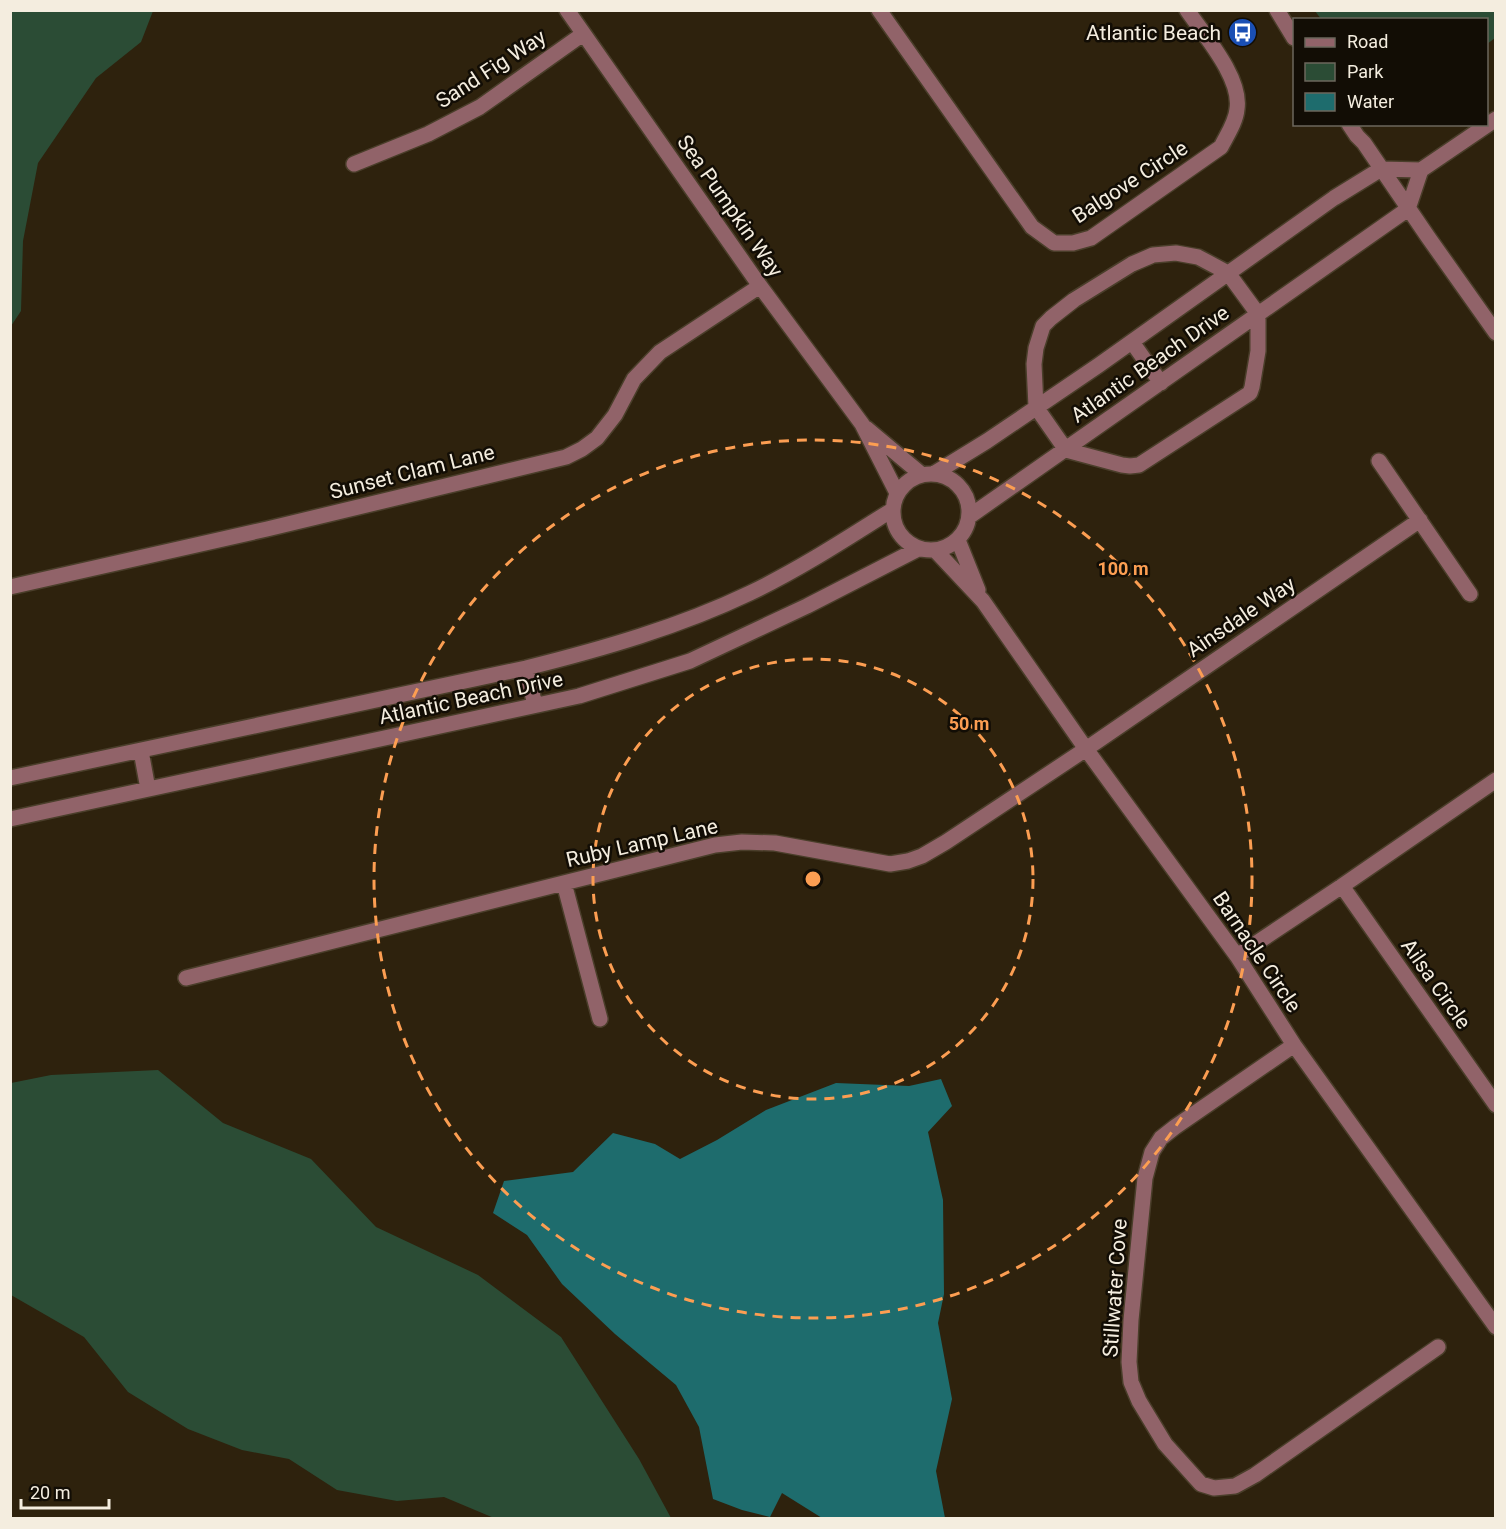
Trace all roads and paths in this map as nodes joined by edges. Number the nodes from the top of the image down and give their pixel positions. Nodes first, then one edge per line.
1 (567, 10) edge
2 (879, 10) edge
3 (1187, 10) edge
4 (1277, 10) edge
5 (583, 34) junction
6 (1293, 36) edge
7 (1350, 126) edge
8 (1486, 126) edge
9 (354, 164) dead end
10 (1381, 169) junction
11 (1421, 170) junction
12 (1408, 208) junction
13 (1228, 273) junction
14 (760, 286) junction
15 (1258, 314) junction
16 (1496, 333) edge
17 (1131, 342) junction
18 (1161, 383) junction
19 (1036, 406) junction
20 (862, 424) junction
21 (1066, 450) junction
22 (1379, 461) dead end
23 (928, 473) junction
24 (897, 493) junction
25 (892, 510) junction
26 (970, 516) junction
27 (1420, 520) junction
28 (958, 540) junction
29 (918, 549) junction
30 (936, 550) junction
31 (10, 587) edge
32 (1470, 594) dead end
33 (983, 601) junction
34 (526, 668) junction
35 (535, 705) junction
36 (1086, 749) junction
37 (141, 751) junction
38 (10, 778) edge
39 (1496, 780) edge
40 (148, 789) junction
41 (10, 819) edge
42 (564, 883) junction
43 (1342, 886) junction
44 (1237, 956) junction
45 (186, 978) dead end
46 (600, 1019) dead end
47 (1294, 1045) junction
48 (1496, 1105) edge
49 (1496, 1327) edge
50 (1438, 1347) dead end

1 - 5 street, Sea Pumpkin Way
2 - 3 street, Balgove Circle
4 - 6 street
5 - 9 street, Sand Fig Way
5 - 14 street, Sea Pumpkin Way
7 - 10 street
8 - 11 street
10 - 11 street
10 - 12 street
10 - 13 street, Atlantic Beach Drive
11 - 12 street
12 - 15 street, Atlantic Beach Drive
12 - 16 street
13 - 15 street
13 - 17 street, Atlantic Beach Drive
13 - 19 street, Atlantic Beach Drive
14 - 20 street, Sea Pumpkin Way
14 - 31 street, Sunset Clam Lane
15 - 18 street, Atlantic Beach Drive
15 - 21 street, Atlantic Beach Drive
17 - 18 street
17 - 19 street, Atlantic Beach Drive
18 - 21 street, Atlantic Beach Drive
19 - 21 street
19 - 23 street, Atlantic Beach Drive
20 - 23 street, Sea Pumpkin Way
20 - 24 street, Sea Pumpkin Way
21 - 26 street, Atlantic Beach Drive
22 - 27 street
23 - 24 street
23 - 26 street
24 - 25 street
25 - 29 street
25 - 34 street, Atlantic Beach Drive
26 - 28 street
27 - 32 street
27 - 36 street, Ainsdale Way
28 - 30 street
28 - 33 street, Barnacle Circle
29 - 30 street
29 - 35 street, Atlantic Beach Drive
30 - 33 street, Barnacle Circle
33 - 36 street, Barnacle Circle
34 - 35 street
34 - 37 street, Atlantic Beach Drive
35 - 40 street, Atlantic Beach Drive
36 - 42 street, Ruby Lamp Lane
36 - 44 street, Barnacle Circle
37 - 38 street, Atlantic Beach Drive
37 - 40 street
39 - 43 street
40 - 41 street, Atlantic Beach Drive
42 - 45 street, Ruby Lamp Lane
42 - 46 street
43 - 44 street
43 - 48 street, Ailsa Circle
44 - 47 street, Barnacle Circle
47 - 49 street, Barnacle Circle
47 - 50 street, Stillwater Cove

